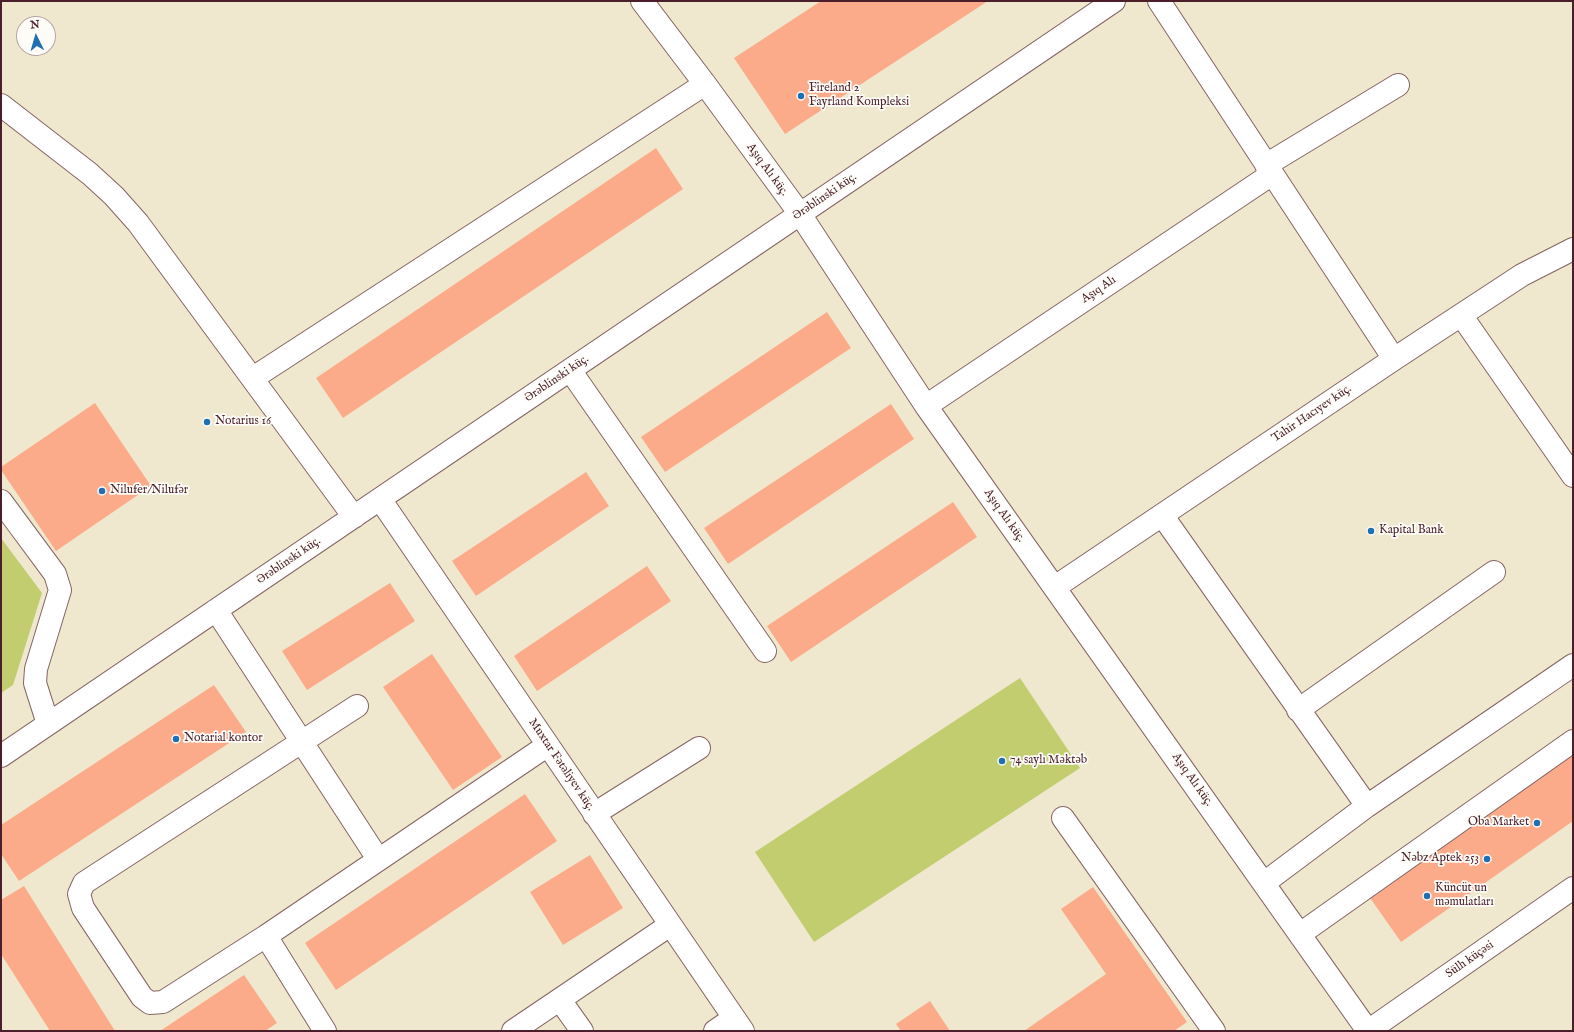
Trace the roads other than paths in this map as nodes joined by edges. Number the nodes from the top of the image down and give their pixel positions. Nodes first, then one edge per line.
1 (642, 1) edge
2 (1114, 1) edge
3 (1159, 1) edge
4 (705, 84) junction
5 (1398, 85) dead end
6 (1, 105) edge
7 (1269, 170) junction
8 (800, 214) junction
9 (1573, 249) edge
10 (1461, 315) junction
11 (1394, 359) junction
12 (570, 370) junction
13 (253, 378) junction
14 (926, 406) junction
15 (1573, 476) edge
16 (380, 499) junction
17 (1, 501) edge
18 (1162, 515) junction
19 (354, 517) junction
20 (1494, 572) dead end
21 (1054, 586) junction
22 (216, 610) junction
23 (765, 651) dead end
24 (1573, 665) edge
25 (357, 706) dead end
26 (1298, 710) junction
27 (48, 724) junction
28 (1573, 740) edge
29 (301, 743) junction
30 (548, 745) junction
31 (699, 748) dead end
32 (1, 756) edge
33 (1367, 806) junction
34 (594, 814) junction
35 (1063, 818) dead end
36 (378, 859) junction
37 (1264, 883) junction
38 (1573, 888) edge
39 (670, 925) junction
40 (1300, 934) junction
41 (266, 936) junction
42 (560, 1000) junction
43 (738, 1024) edge
44 (325, 1031) edge
45 (513, 1031) edge
46 (582, 1031) edge
47 (715, 1031) edge
48 (1214, 1031) edge
49 (1368, 1031) edge

1 - 4 street, Aşıq Alı küç.
2 - 8 street, Ərəblinski küç.
3 - 7 street
4 - 8 street, Aşıq Alı küç.
4 - 13 street
5 - 7 street, Aşıq Alı
6 - 13 street
7 - 11 street
7 - 14 street, Aşıq Alı
8 - 12 street, Ərəblinski küç.
8 - 14 street, Aşıq Alı küç.
9 - 10 street, Tahir Hacıyev küç.
10 - 11 street, Tahir Hacıyev küç.
10 - 15 street
11 - 18 street, Tahir Hacıyev küç.
12 - 16 street, Ərəblinski küç.
12 - 23 street
13 - 19 street
14 - 21 street, Aşıq Alı küç.
16 - 19 street, Ərəblinski küç.
16 - 30 street, Muxtar Fətəliyev küç.
17 - 27 street
18 - 21 street, Tahir Hacıyev küç.
18 - 26 street
19 - 22 street, Ərəblinski küç.
20 - 26 street
21 - 37 street, Aşıq Alı küç.
22 - 27 street, Ərəblinski küç.
22 - 29 street
24 - 33 street
25 - 29 street
26 - 33 street
27 - 32 street, Ərəblinski küç.
28 - 40 street
29 - 36 street
29 - 41 street
30 - 34 street, Muxtar Fətəliyev küç.
30 - 36 street
31 - 34 street
33 - 37 street
34 - 39 street, Muxtar Fətəliyev küç.
35 - 48 street
36 - 41 street
37 - 40 street, Aşıq Alı küç.
38 - 49 street, Sülh küçəsi
39 - 42 street
39 - 43 street, Muxtar Fətəliyev küç.
40 - 49 street, Aşıq Alı küç.
41 - 44 street
42 - 45 street
42 - 46 street
43 - 47 street

